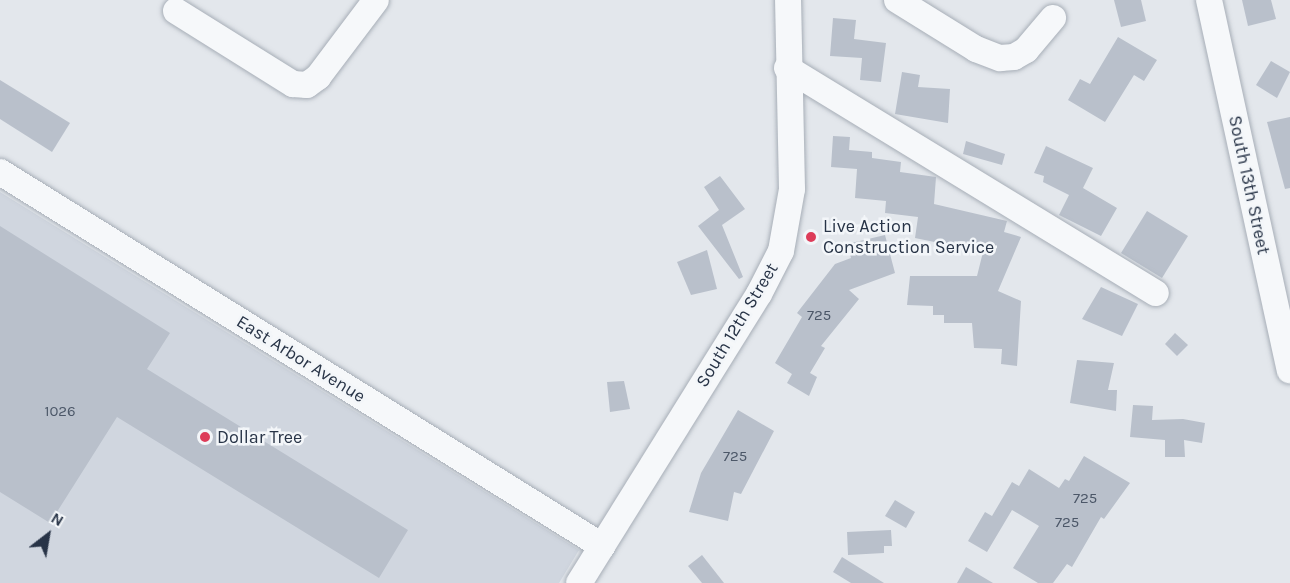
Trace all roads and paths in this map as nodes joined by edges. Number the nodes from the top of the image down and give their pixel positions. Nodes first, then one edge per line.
1 (376, 0) edge
2 (788, 0) edge
3 (897, 0) edge
4 (1209, 0) edge
5 (176, 11) dead end
6 (1053, 18) dead end
7 (788, 68) junction
8 (0, 172) edge
9 (1156, 293) dead end
10 (1285, 319) edge
11 (1290, 370) edge
12 (602, 546) junction
13 (579, 583) edge

1 - 5 street
2 - 7 street, South 12th Street
3 - 6 street
4 - 10 street, South 13th Street
7 - 9 street
7 - 12 street, South 12th Street
8 - 12 street, East Arbor Avenue
10 - 11 street, South 13th Street
12 - 13 street, South 12th Street

